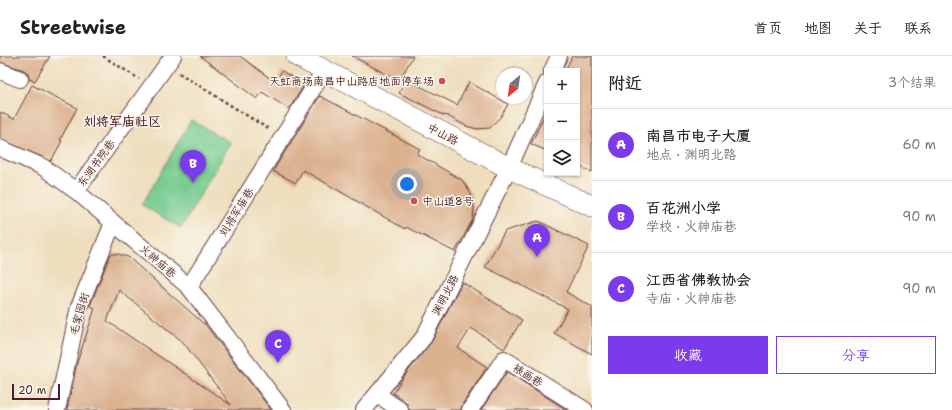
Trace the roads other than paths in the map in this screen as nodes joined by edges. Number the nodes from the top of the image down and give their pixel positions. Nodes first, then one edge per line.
1 (297, 56) edge
2 (559, 56) edge
3 (170, 60) edge
4 (553, 68) edge
5 (0, 71) edge
6 (324, 71) junction
7 (20, 78) dead end
8 (544, 89) edge
9 (0, 148) edge
10 (509, 168) junction
11 (76, 191) junction
12 (592, 206) edge
13 (113, 223) junction
14 (189, 287) junction
15 (377, 394) junction
16 (57, 410) edge
17 (283, 410) edge
18 (364, 410) edge
19 (400, 410) edge
20 (470, 410) edge
21 (585, 410) edge

1 - 6 main road, 中山路
2 - 4 street
3 - 11 street, 东湖书院巷
5 - 7 street
6 - 10 main road, 中山路
6 - 14 street, 刘将军庙巷
8 - 10 street, 渊明北路
9 - 11 street, 火神庙巷
10 - 12 main road, 中山路
10 - 15 street, 渊明北路
11 - 13 street, 火神庙巷
13 - 14 street, 火神庙巷
13 - 16 street, 毛家园街
14 - 17 street, 火神庙巷
15 - 18 street, 渊明北路
15 - 19 street
20 - 21 street, 裱画巷

